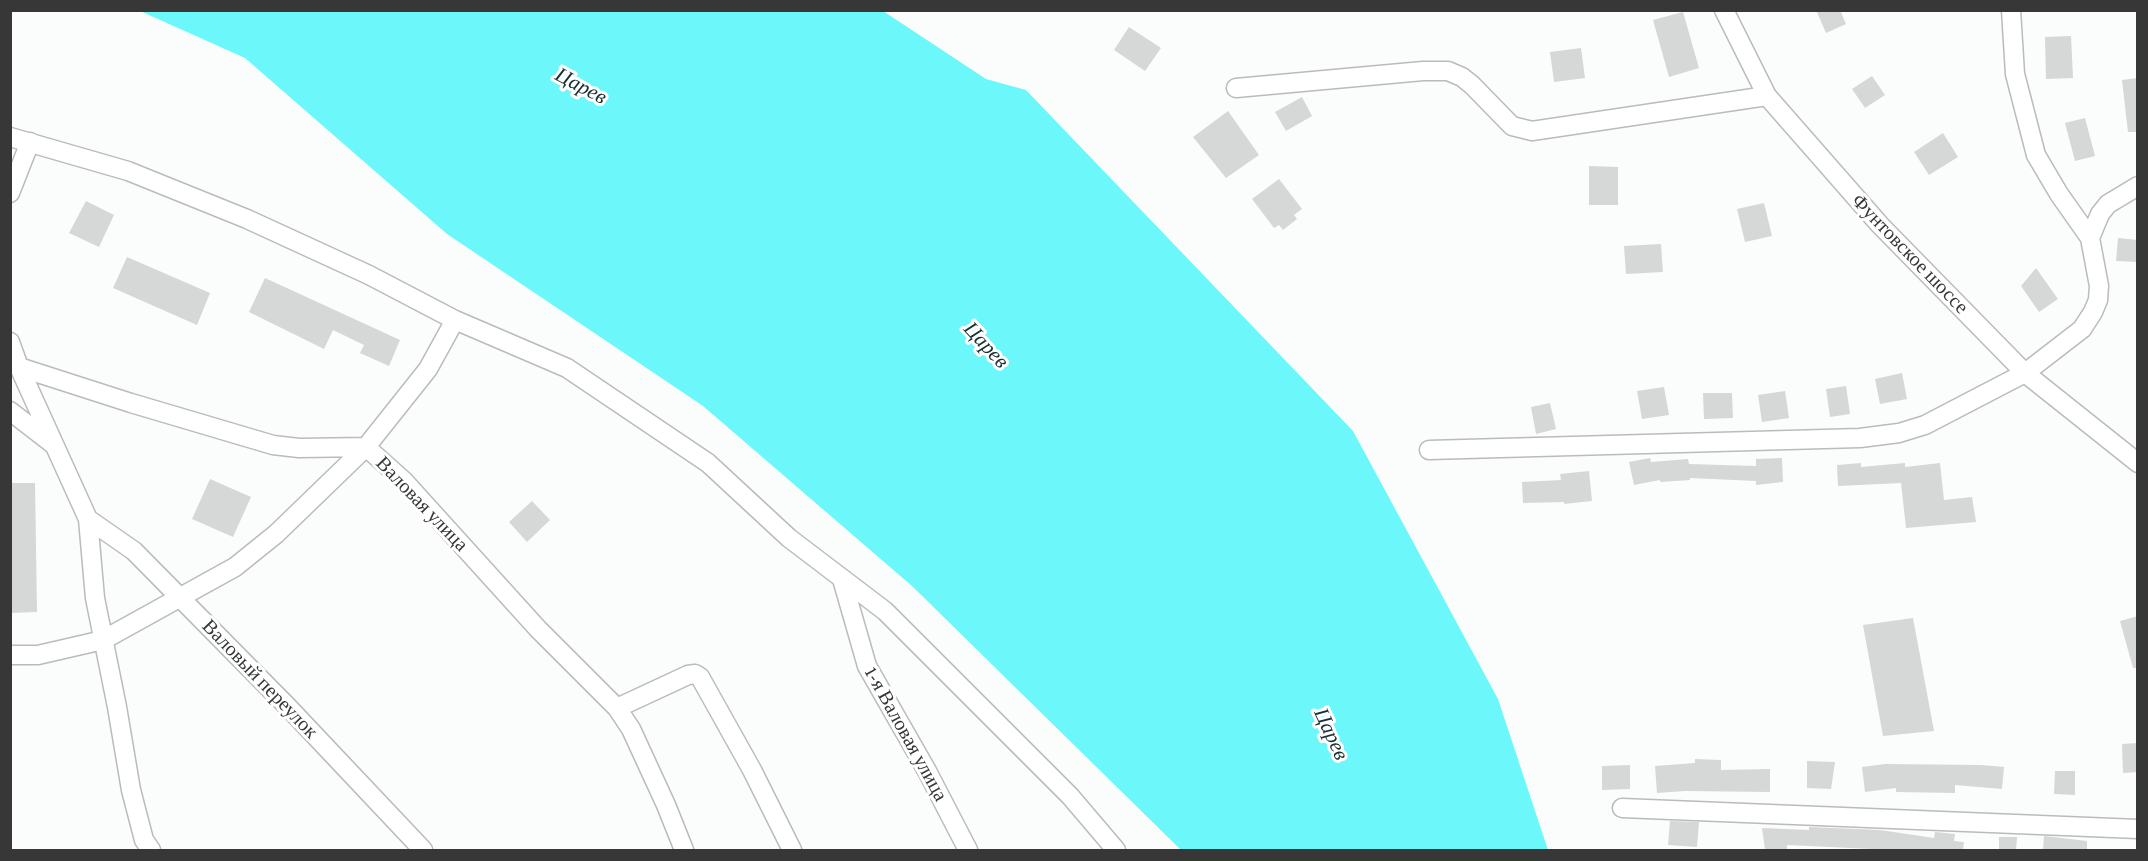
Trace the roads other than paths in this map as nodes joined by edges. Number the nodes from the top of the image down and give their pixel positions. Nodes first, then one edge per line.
1 (1724, 10) edge
2 (2011, 10) edge
3 (1236, 88) dead end
4 (1767, 96) junction
5 (10, 137) edge
6 (30, 142) junction
7 (2138, 186) edge
8 (10, 193) edge
9 (2090, 238) junction
10 (455, 320) junction
11 (10, 342) edge
12 (19, 367) junction
13 (2025, 373) junction
14 (10, 411) edge
15 (56, 447) junction
16 (366, 447) junction
17 (1429, 450) dead end
18 (2138, 462) edge
19 (88, 519) junction
20 (842, 579) junction
21 (179, 597) junction
22 (103, 640) junction
23 (10, 655) edge
24 (616, 708) junction
25 (1622, 808) dead end
26 (2138, 829) edge
27 (151, 850) edge
28 (423, 850) edge
29 (684, 850) edge
30 (792, 850) edge
31 (968, 850) edge
32 (1116, 850) edge

1 - 4 street, Фунтовское шоссе
2 - 9 street
3 - 4 street
4 - 13 street, Фунтовское шоссе
5 - 6 street
6 - 8 street
6 - 10 street
7 - 9 street
9 - 13 street
10 - 16 street
10 - 20 street
11 - 12 street
12 - 15 street
12 - 16 street, Валовая улица
13 - 17 street
13 - 18 street, Фунтовское шоссе
14 - 15 street
15 - 19 street
16 - 21 street
16 - 24 street, Валовая улица
19 - 21 street, Валовый переулок
19 - 22 street
20 - 31 street, 1-я Валовая улица
20 - 32 street
21 - 22 street
21 - 28 street, Валовый переулок
22 - 23 street
22 - 27 street
24 - 29 street, Валовая улица
24 - 30 street
25 - 26 street

